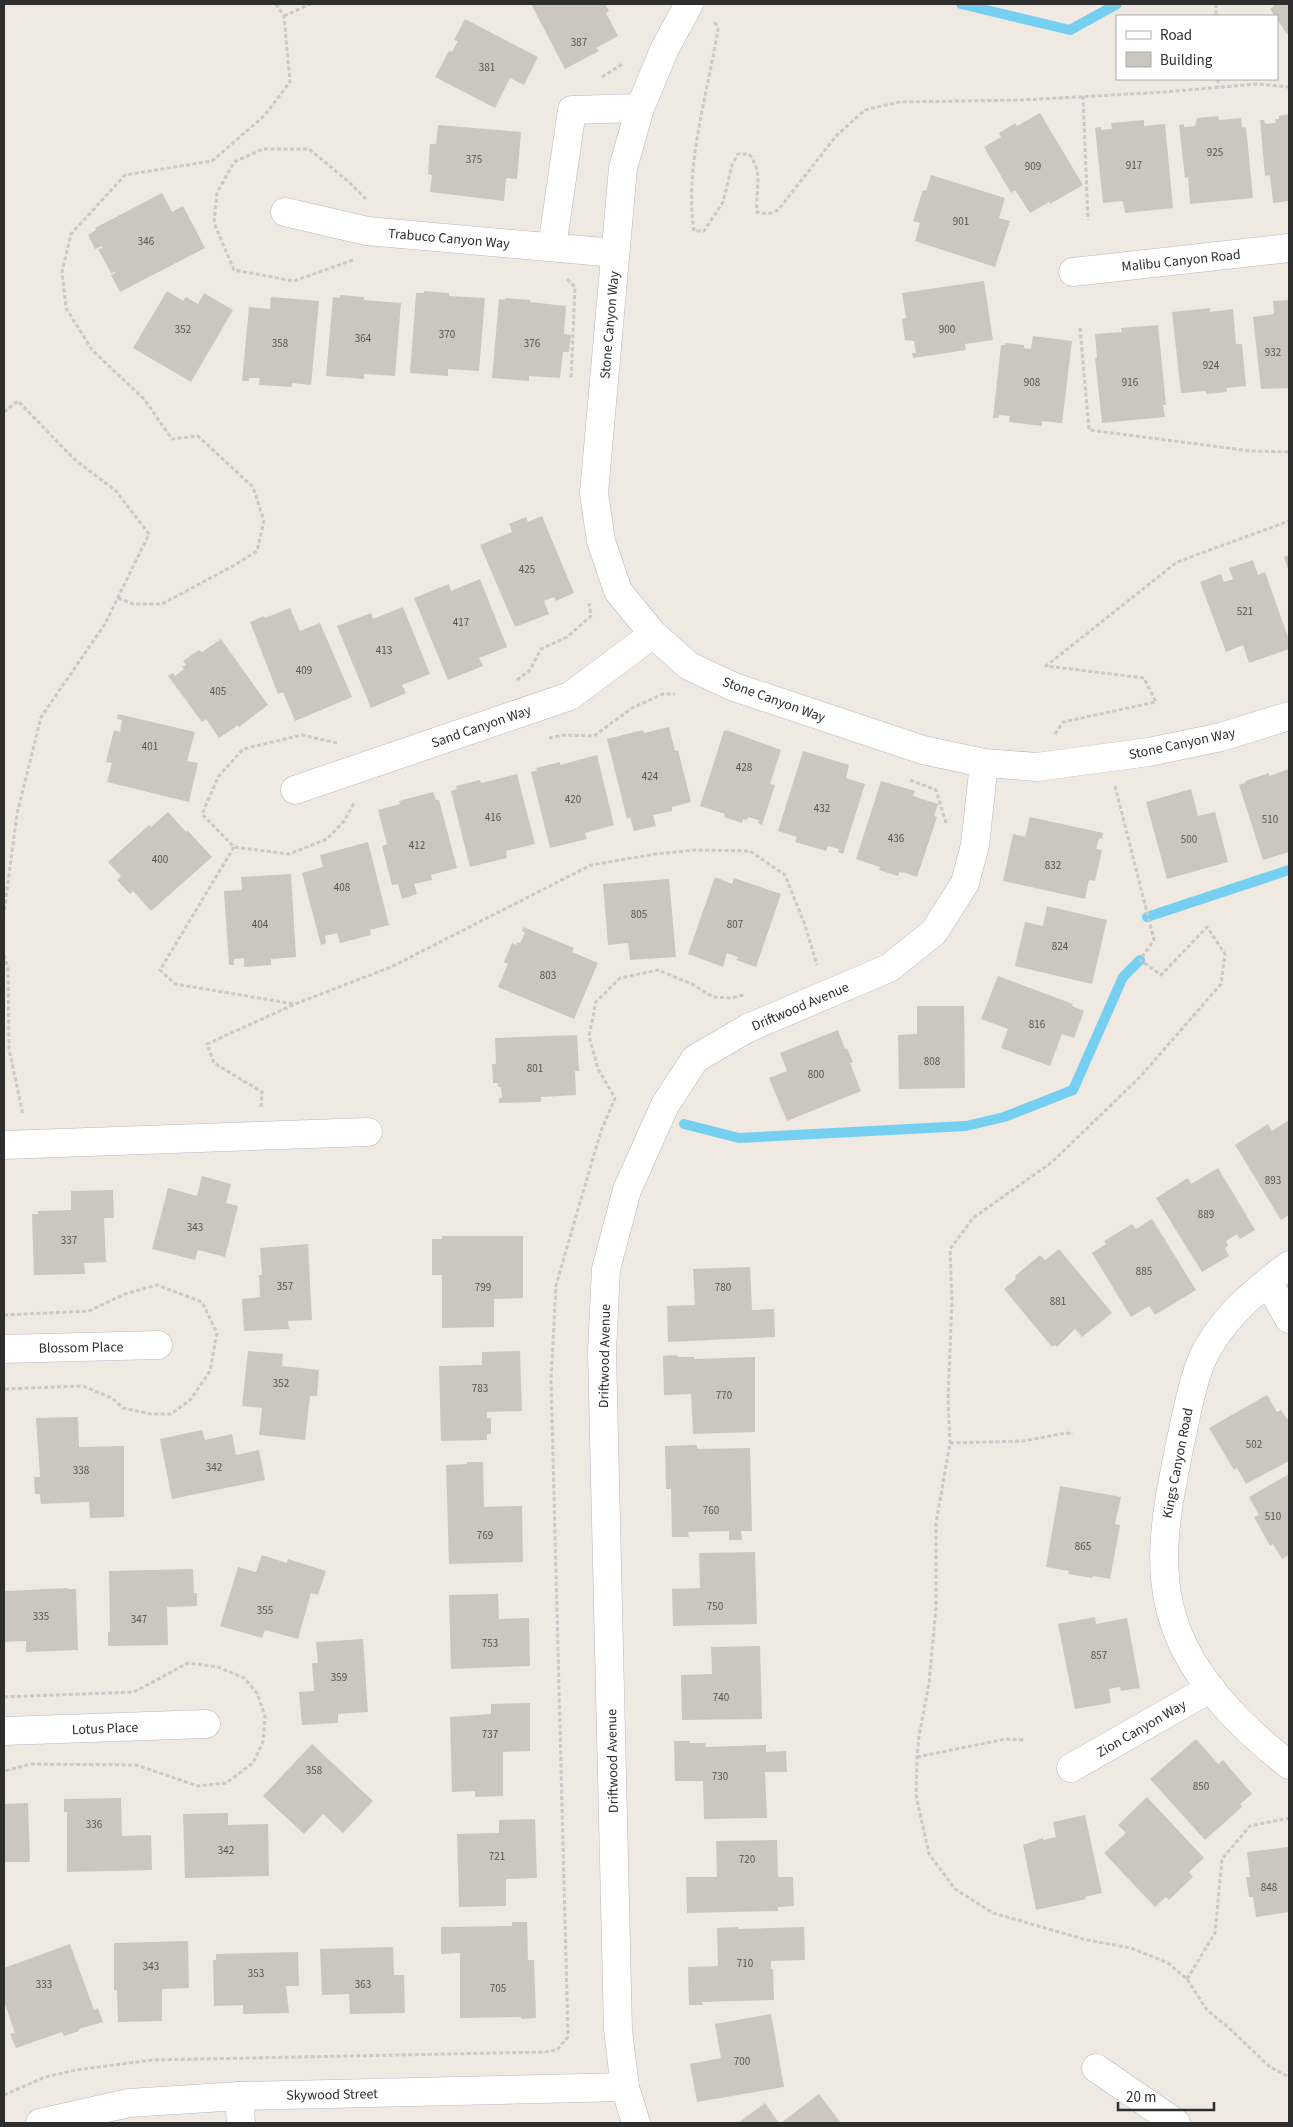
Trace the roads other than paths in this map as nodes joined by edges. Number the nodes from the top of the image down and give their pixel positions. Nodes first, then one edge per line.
1 (700, 9) edge
2 (640, 108) junction
3 (285, 212) dead end
4 (552, 247) junction
5 (1289, 248) edge
6 (615, 253) junction
7 (1073, 272) dead end
8 (652, 634) junction
9 (1289, 716) edge
10 (984, 763) junction
11 (295, 790) dead end
12 (368, 1132) dead end
13 (14, 1144) edge
14 (1289, 1265) edge
15 (1268, 1282) junction
16 (1289, 1319) edge
17 (158, 1345) dead end
18 (4, 1349) edge
19 (1211, 1688) junction
20 (206, 1724) dead end
21 (4, 1732) edge
22 (1289, 1765) edge
23 (1071, 1768) dead end
24 (1096, 2068) dead end
25 (625, 2088) junction
26 (239, 2096) junction
27 (40, 2123) edge
28 (241, 2123) edge
29 (636, 2123) edge
30 (1176, 2123) edge

1 - 2 street, Stone Canyon Way
2 - 4 street
2 - 6 street, Stone Canyon Way
3 - 4 street, Trabuco Canyon Way
4 - 6 street, Trabuco Canyon Way
5 - 7 street, Malibu Canyon Road
6 - 8 street, Stone Canyon Way
8 - 10 street, Stone Canyon Way
8 - 11 street, Sand Canyon Way
9 - 10 street, Stone Canyon Way
10 - 25 street, Driftwood Avenue
12 - 13 street
14 - 15 street, Kings Canyon Road
15 - 16 street
15 - 19 street, Kings Canyon Road
17 - 18 street, Blossom Place
19 - 22 street, Kings Canyon Road
19 - 23 street, Zion Canyon Way
20 - 21 street, Lotus Place
24 - 30 street
25 - 26 street, Skywood Street
25 - 29 street, Driftwood Avenue
26 - 27 street, Skywood Street
26 - 28 street

